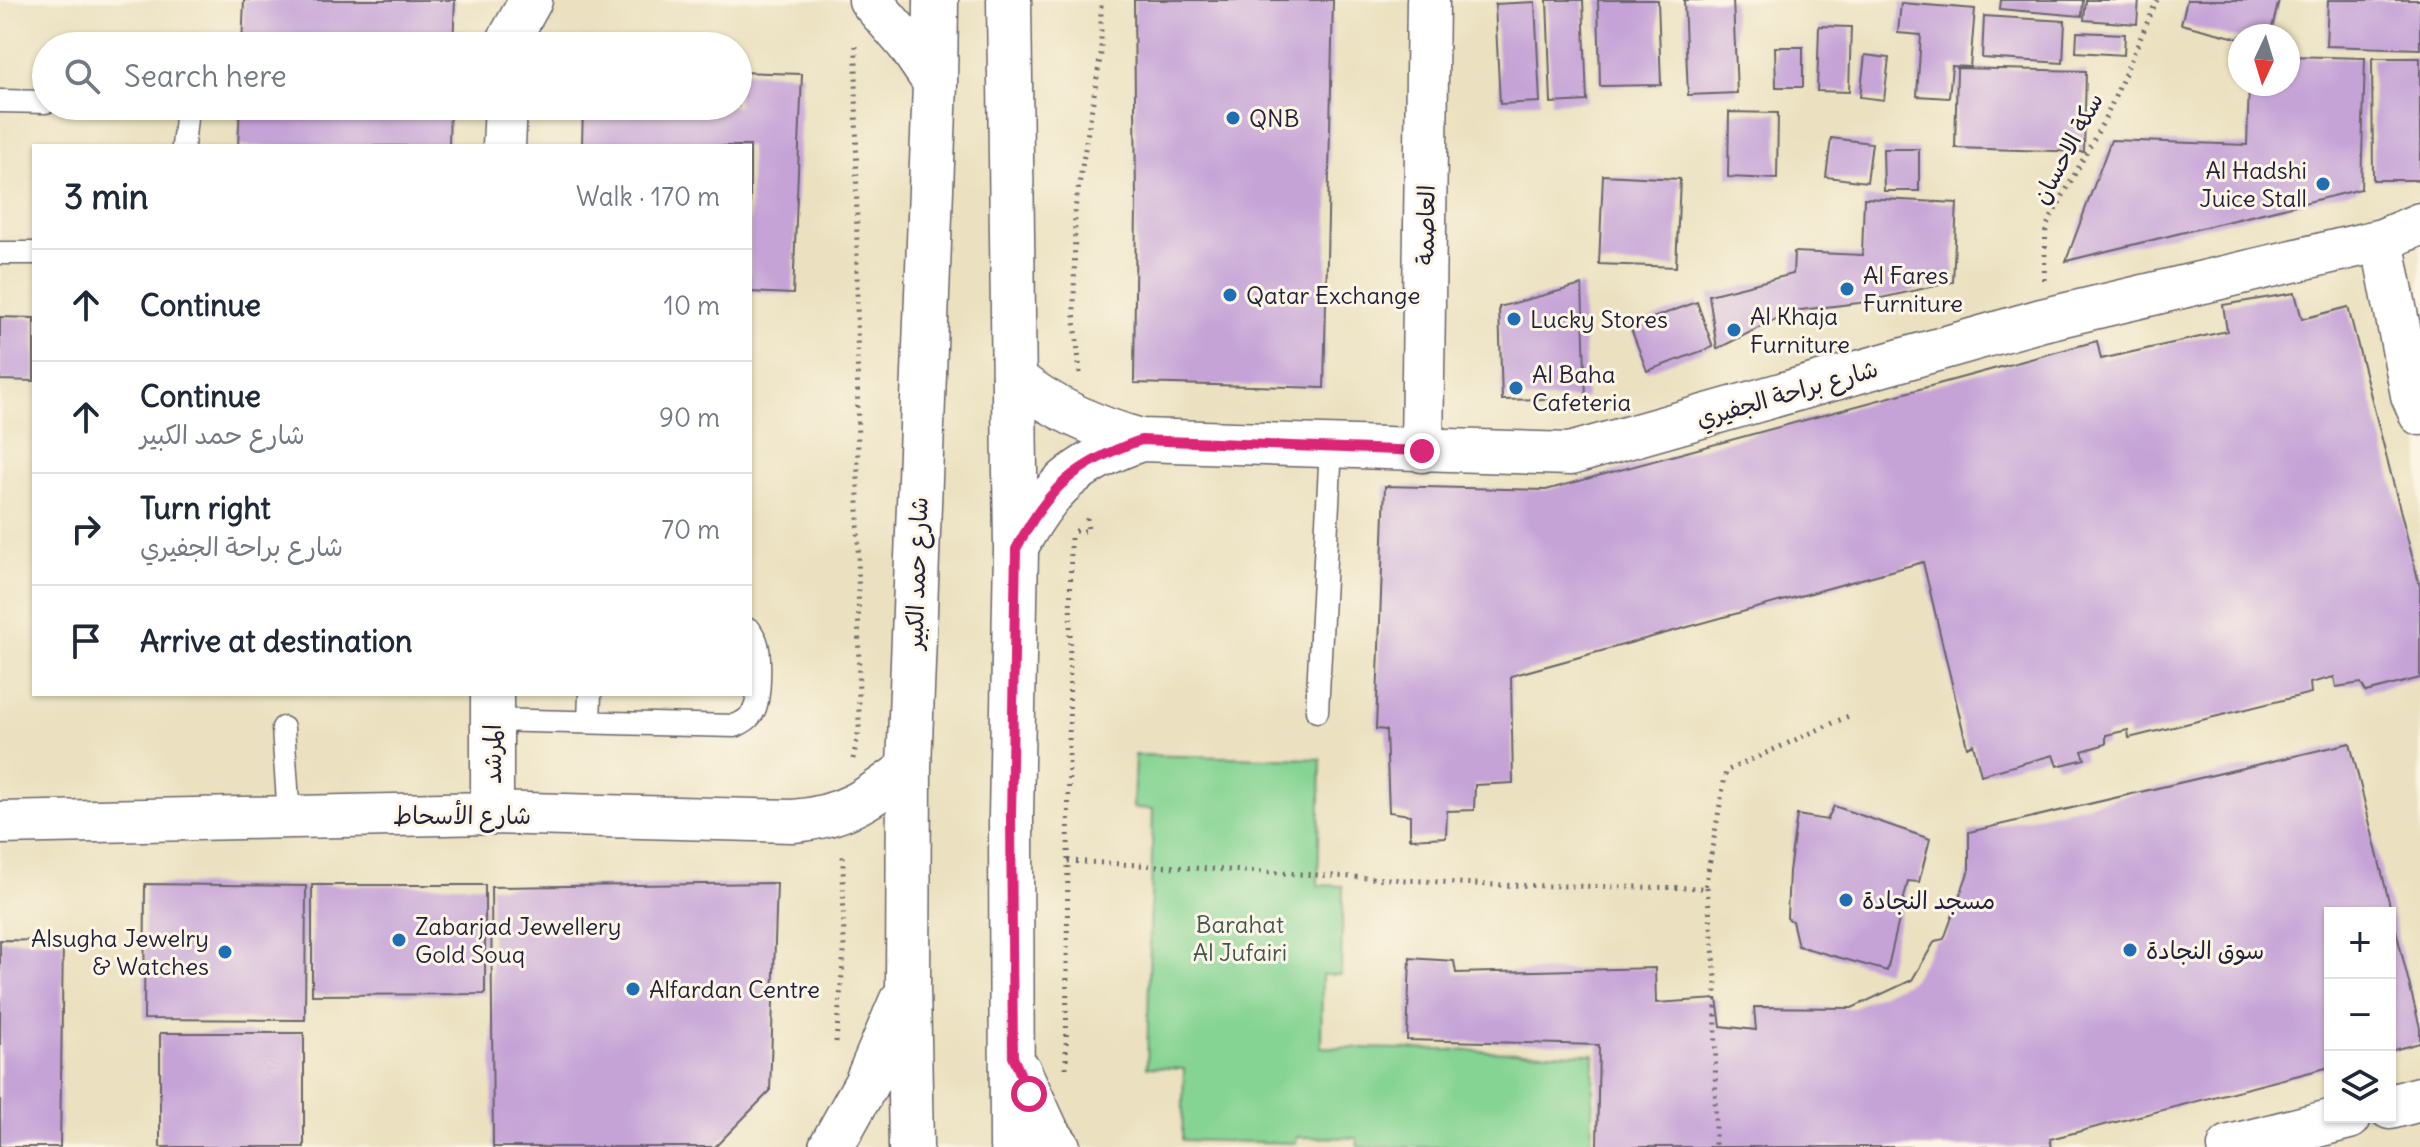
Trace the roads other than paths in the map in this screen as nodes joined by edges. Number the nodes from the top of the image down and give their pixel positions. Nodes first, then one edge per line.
1 (531, 0) edge
2 (936, 0) edge
3 (1009, 0) edge
4 (1428, 0) edge
5 (863, 17) edge
6 (513, 32) edge
7 (935, 84) junction
8 (0, 101) edge
9 (32, 102) edge
10 (186, 120) edge
11 (505, 120) edge
12 (183, 144) edge
13 (504, 144) edge
14 (2420, 224) edge
15 (2382, 240) junction
16 (0, 253) edge
17 (32, 253) edge
18 (1013, 377) junction
19 (2420, 414) edge
20 (1141, 440) junction
21 (1331, 447) junction
22 (1422, 451) junction
23 (1016, 549) junction
24 (752, 633) edge
25 (590, 696) edge
26 (492, 707) edge
27 (1317, 711) dead end
28 (589, 722) junction
29 (283, 728) dead end
30 (909, 768) junction
31 (492, 813) junction
32 (289, 817) junction
33 (0, 823) edge
34 (908, 985) junction
35 (1013, 1057) junction
36 (2420, 1099) edge
37 (2396, 1105) edge
38 (2325, 1123) edge
39 (831, 1147) edge
40 (911, 1147) edge
41 (1012, 1147) edge
42 (1058, 1147) edge
43 (2230, 1147) edge

1 - 6 street
2 - 7 main road, شارع حمد الكبير
3 - 18 main road
4 - 22 street, العاصمة
5 - 7 street
7 - 30 main road, شارع حمد الكبير
8 - 9 lane
10 - 12 lane
11 - 13 street
14 - 15 street, شارع براحة الجفيري
15 - 19 street
15 - 22 street, شارع براحة الجفيري
16 - 17 lane
18 - 20 street, شارع براحة الجفيري
18 - 23 main road
20 - 21 street, شارع براحة الجفيري
20 - 23 street, شارع براحة الجفيري
21 - 22 street, شارع براحة الجفيري
21 - 27 lane
23 - 35 main road
24 - 28 lane
25 - 28 lane
26 - 28 lane
26 - 31 street, المرشد
29 - 32 lane
30 - 31 street, شارع الأسحاط
30 - 34 main road, شارع حمد الكبير
31 - 32 street, شارع الأسحاط
32 - 33 street, شارع الأسحاط
34 - 39 main road
34 - 40 main road, شارع حمد الكبير
35 - 41 main road
35 - 42 main road
36 - 37 main road
38 - 43 main road

